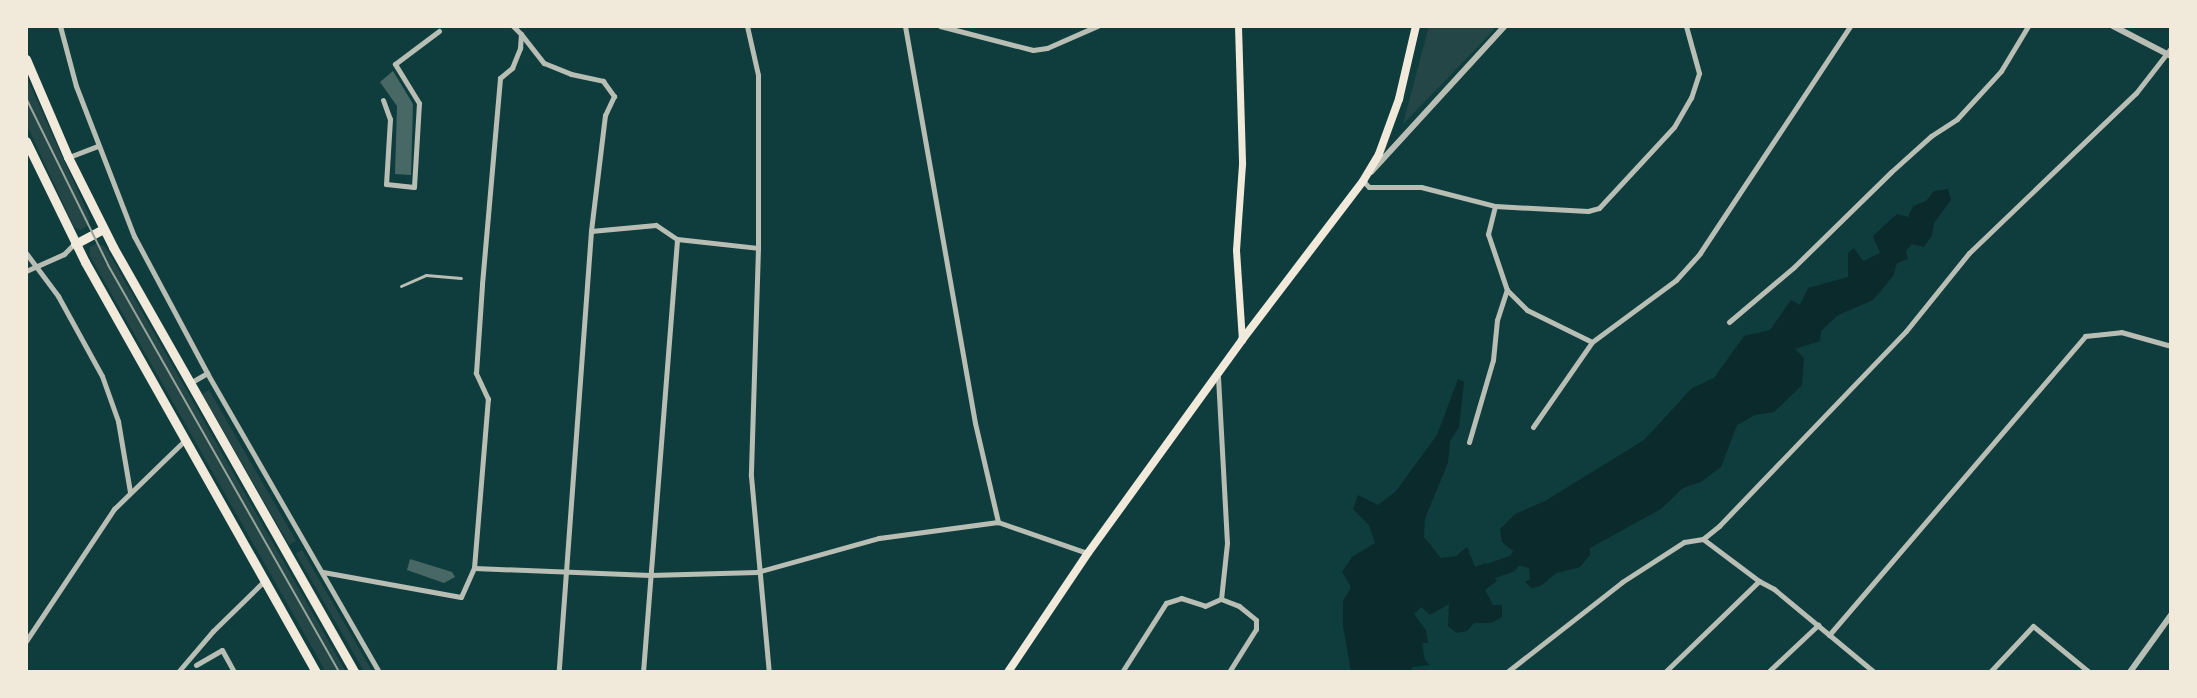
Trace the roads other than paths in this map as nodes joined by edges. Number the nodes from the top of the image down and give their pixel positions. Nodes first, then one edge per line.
1 (60, 26) edge
2 (513, 26) edge
3 (747, 26) edge
4 (905, 26) edge
5 (940, 26) edge
6 (1097, 26) edge
7 (1238, 26) edge
8 (1416, 26) edge
9 (1505, 26) edge
10 (1686, 26) edge
11 (1850, 26) edge
12 (2028, 26) edge
13 (2113, 26) edge
14 (439, 31) dead end
15 (521, 34) junction
16 (2169, 52) edge
17 (26, 59) edge
18 (383, 100) dead end
19 (26, 141) edge
20 (98, 146) junction
21 (68, 157) junction
22 (1363, 181) junction
23 (1495, 206) junction
24 (103, 229) junction
25 (591, 231) junction
26 (677, 239) junction
27 (75, 244) junction
28 (758, 248) junction
29 (26, 253) edge
30 (37, 268) junction
31 (26, 271) edge
32 (461, 278) dead end
33 (401, 286) dead end
34 (1507, 290) junction
35 (1729, 322) dead end
36 (1242, 340) junction
37 (1592, 342) junction
38 (2171, 346) edge
39 (207, 373) junction
40 (1218, 376) junction
41 (189, 383) junction
42 (1533, 427) dead end
43 (184, 441) junction
44 (1469, 442) dead end
45 (130, 492) junction
46 (998, 522) junction
47 (1703, 539) junction
48 (1088, 553) junction
49 (474, 568) junction
50 (323, 572) junction
51 (567, 572) junction
52 (757, 572) junction
53 (650, 575) junction
54 (265, 580) junction
55 (1759, 581) junction
56 (1221, 599) junction
57 (2171, 615) edge
58 (1818, 625) junction
59 (1829, 635) junction
60 (26, 641) edge
61 (196, 665) dead end
62 (178, 672) edge
63 (234, 672) edge
64 (316, 672) edge
65 (354, 672) edge
66 (379, 672) edge
67 (559, 672) edge
68 (643, 672) edge
69 (769, 672) edge
70 (1008, 672) edge
71 (1122, 672) edge
72 (1229, 672) edge
73 (1507, 672) edge
74 (1665, 672) edge
75 (1768, 672) edge
76 (1874, 672) edge
77 (1990, 672) edge
78 (2089, 672) edge
79 (2130, 672) edge

1 - 20 street
2 - 15 street
3 - 28 street
4 - 46 street
5 - 6 street
7 - 36 main road
8 - 22 main road
9 - 22 street
10 - 23 street
11 - 37 street
12 - 35 street
13 - 16 street
14 - 18 street
15 - 25 street
15 - 49 street
16 - 47 street
17 - 21 highway
19 - 27 highway
20 - 21 street
20 - 39 street
21 - 24 highway
22 - 23 street
22 - 36 main road
23 - 34 street
24 - 27 highway
24 - 41 highway
25 - 26 street
25 - 51 street
26 - 28 street
26 - 53 street
27 - 30 street
27 - 43 highway
28 - 52 street
29 - 30 street
30 - 31 street
30 - 45 street
32 - 33 lane
34 - 37 street
34 - 44 street
36 - 40 main road
37 - 42 street
38 - 59 street
39 - 41 street
39 - 50 street
40 - 48 main road
40 - 56 street
41 - 65 highway
43 - 45 street
43 - 54 highway
45 - 60 street
46 - 48 street
46 - 52 street
47 - 55 street
47 - 73 street
48 - 70 main road
49 - 50 street
49 - 51 street
50 - 66 street
51 - 53 street
51 - 67 street
52 - 53 street
52 - 69 street
53 - 68 street
54 - 62 street
54 - 64 highway
55 - 58 street
55 - 74 street
56 - 71 street
56 - 72 street
57 - 79 street
58 - 59 street
58 - 75 street
59 - 76 street
61 - 63 street
77 - 78 street

